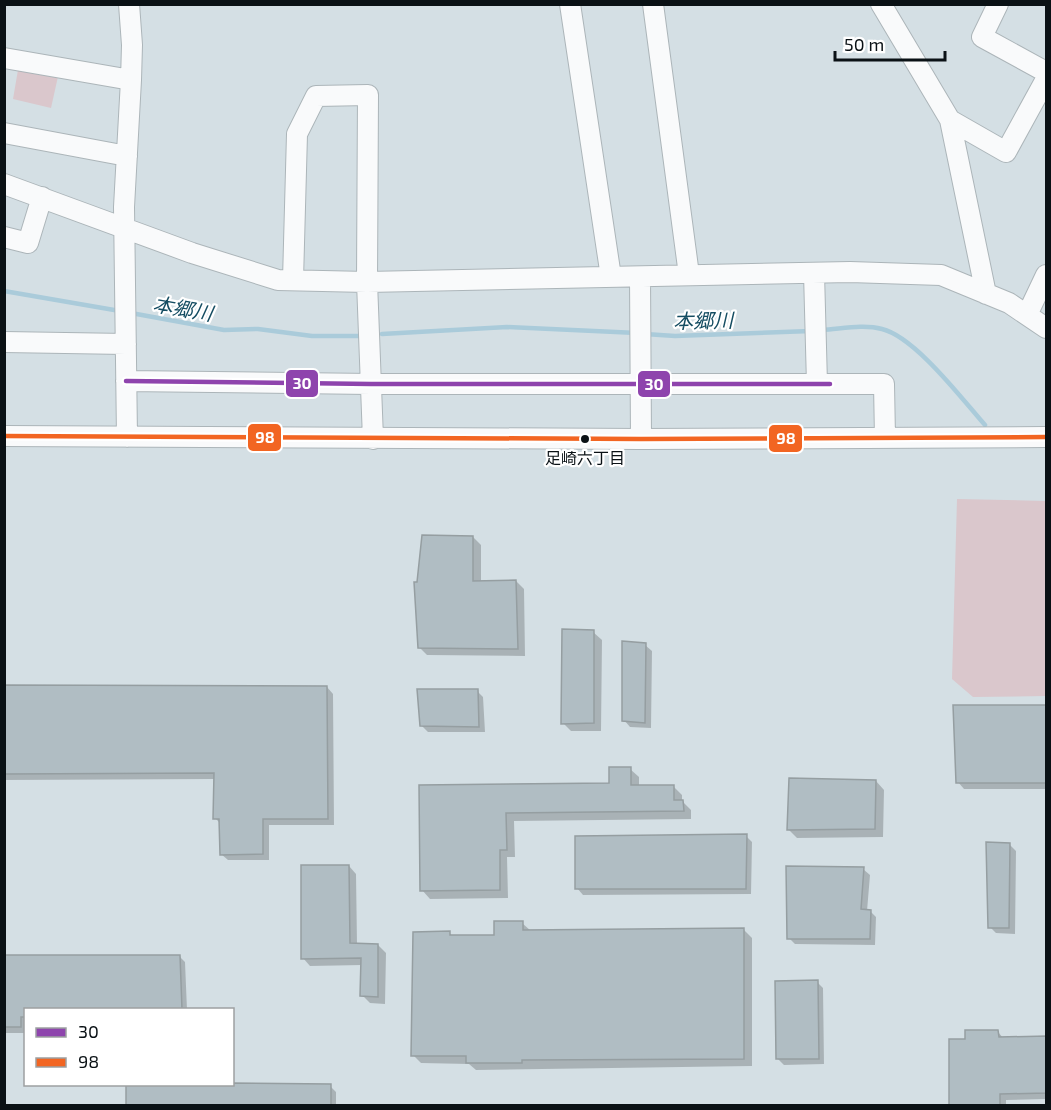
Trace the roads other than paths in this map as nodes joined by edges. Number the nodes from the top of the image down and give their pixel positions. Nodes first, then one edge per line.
1 (129, 4) edge
2 (570, 4) edge
3 (653, 4) edge
4 (881, 4) edge
5 (998, 4) edge
6 (4, 58) edge
7 (1047, 72) edge
8 (1047, 79) edge
9 (132, 80) junction
10 (950, 120) junction
11 (4, 133) edge
12 (127, 156) junction
13 (4, 184) edge
14 (42, 197) junction
15 (124, 228) junction
16 (4, 237) edge
17 (814, 273) junction
18 (689, 275) junction
19 (1047, 275) edge
20 (611, 277) junction
21 (640, 277) junction
22 (293, 280) junction
23 (367, 282) junction
24 (986, 294) junction
25 (1027, 315) junction
26 (1047, 328) edge
27 (126, 336) junction
28 (4, 342) edge
29 (126, 381) junction
30 (641, 383) junction
31 (371, 384) junction
32 (817, 384) junction
33 (4, 436) edge
34 (1047, 437) edge
35 (127, 438) junction
36 (885, 438) junction
37 (373, 439) junction
38 (641, 439) junction

1 - 9 street
2 - 20 street
3 - 18 street
4 - 10 street
5 - 7 street
6 - 9 street
8 - 10 street
9 - 12 street
10 - 24 street
11 - 12 street
12 - 15 street
13 - 14 street
14 - 15 street
14 - 16 street
15 - 22 street
15 - 27 street
17 - 18 street
17 - 24 street
17 - 32 street
18 - 21 street
19 - 25 street
20 - 21 street
20 - 23 street
21 - 30 street
22 - 23 street
22 - 23 street
23 - 31 street
24 - 25 street
25 - 26 street
27 - 28 street
27 - 29 street
29 - 31 street
29 - 35 street
30 - 31 street
30 - 32 street
30 - 38 street
31 - 37 street
32 - 36 street
33 - 35 street
34 - 36 street
35 - 37 street
36 - 38 street
37 - 38 street

